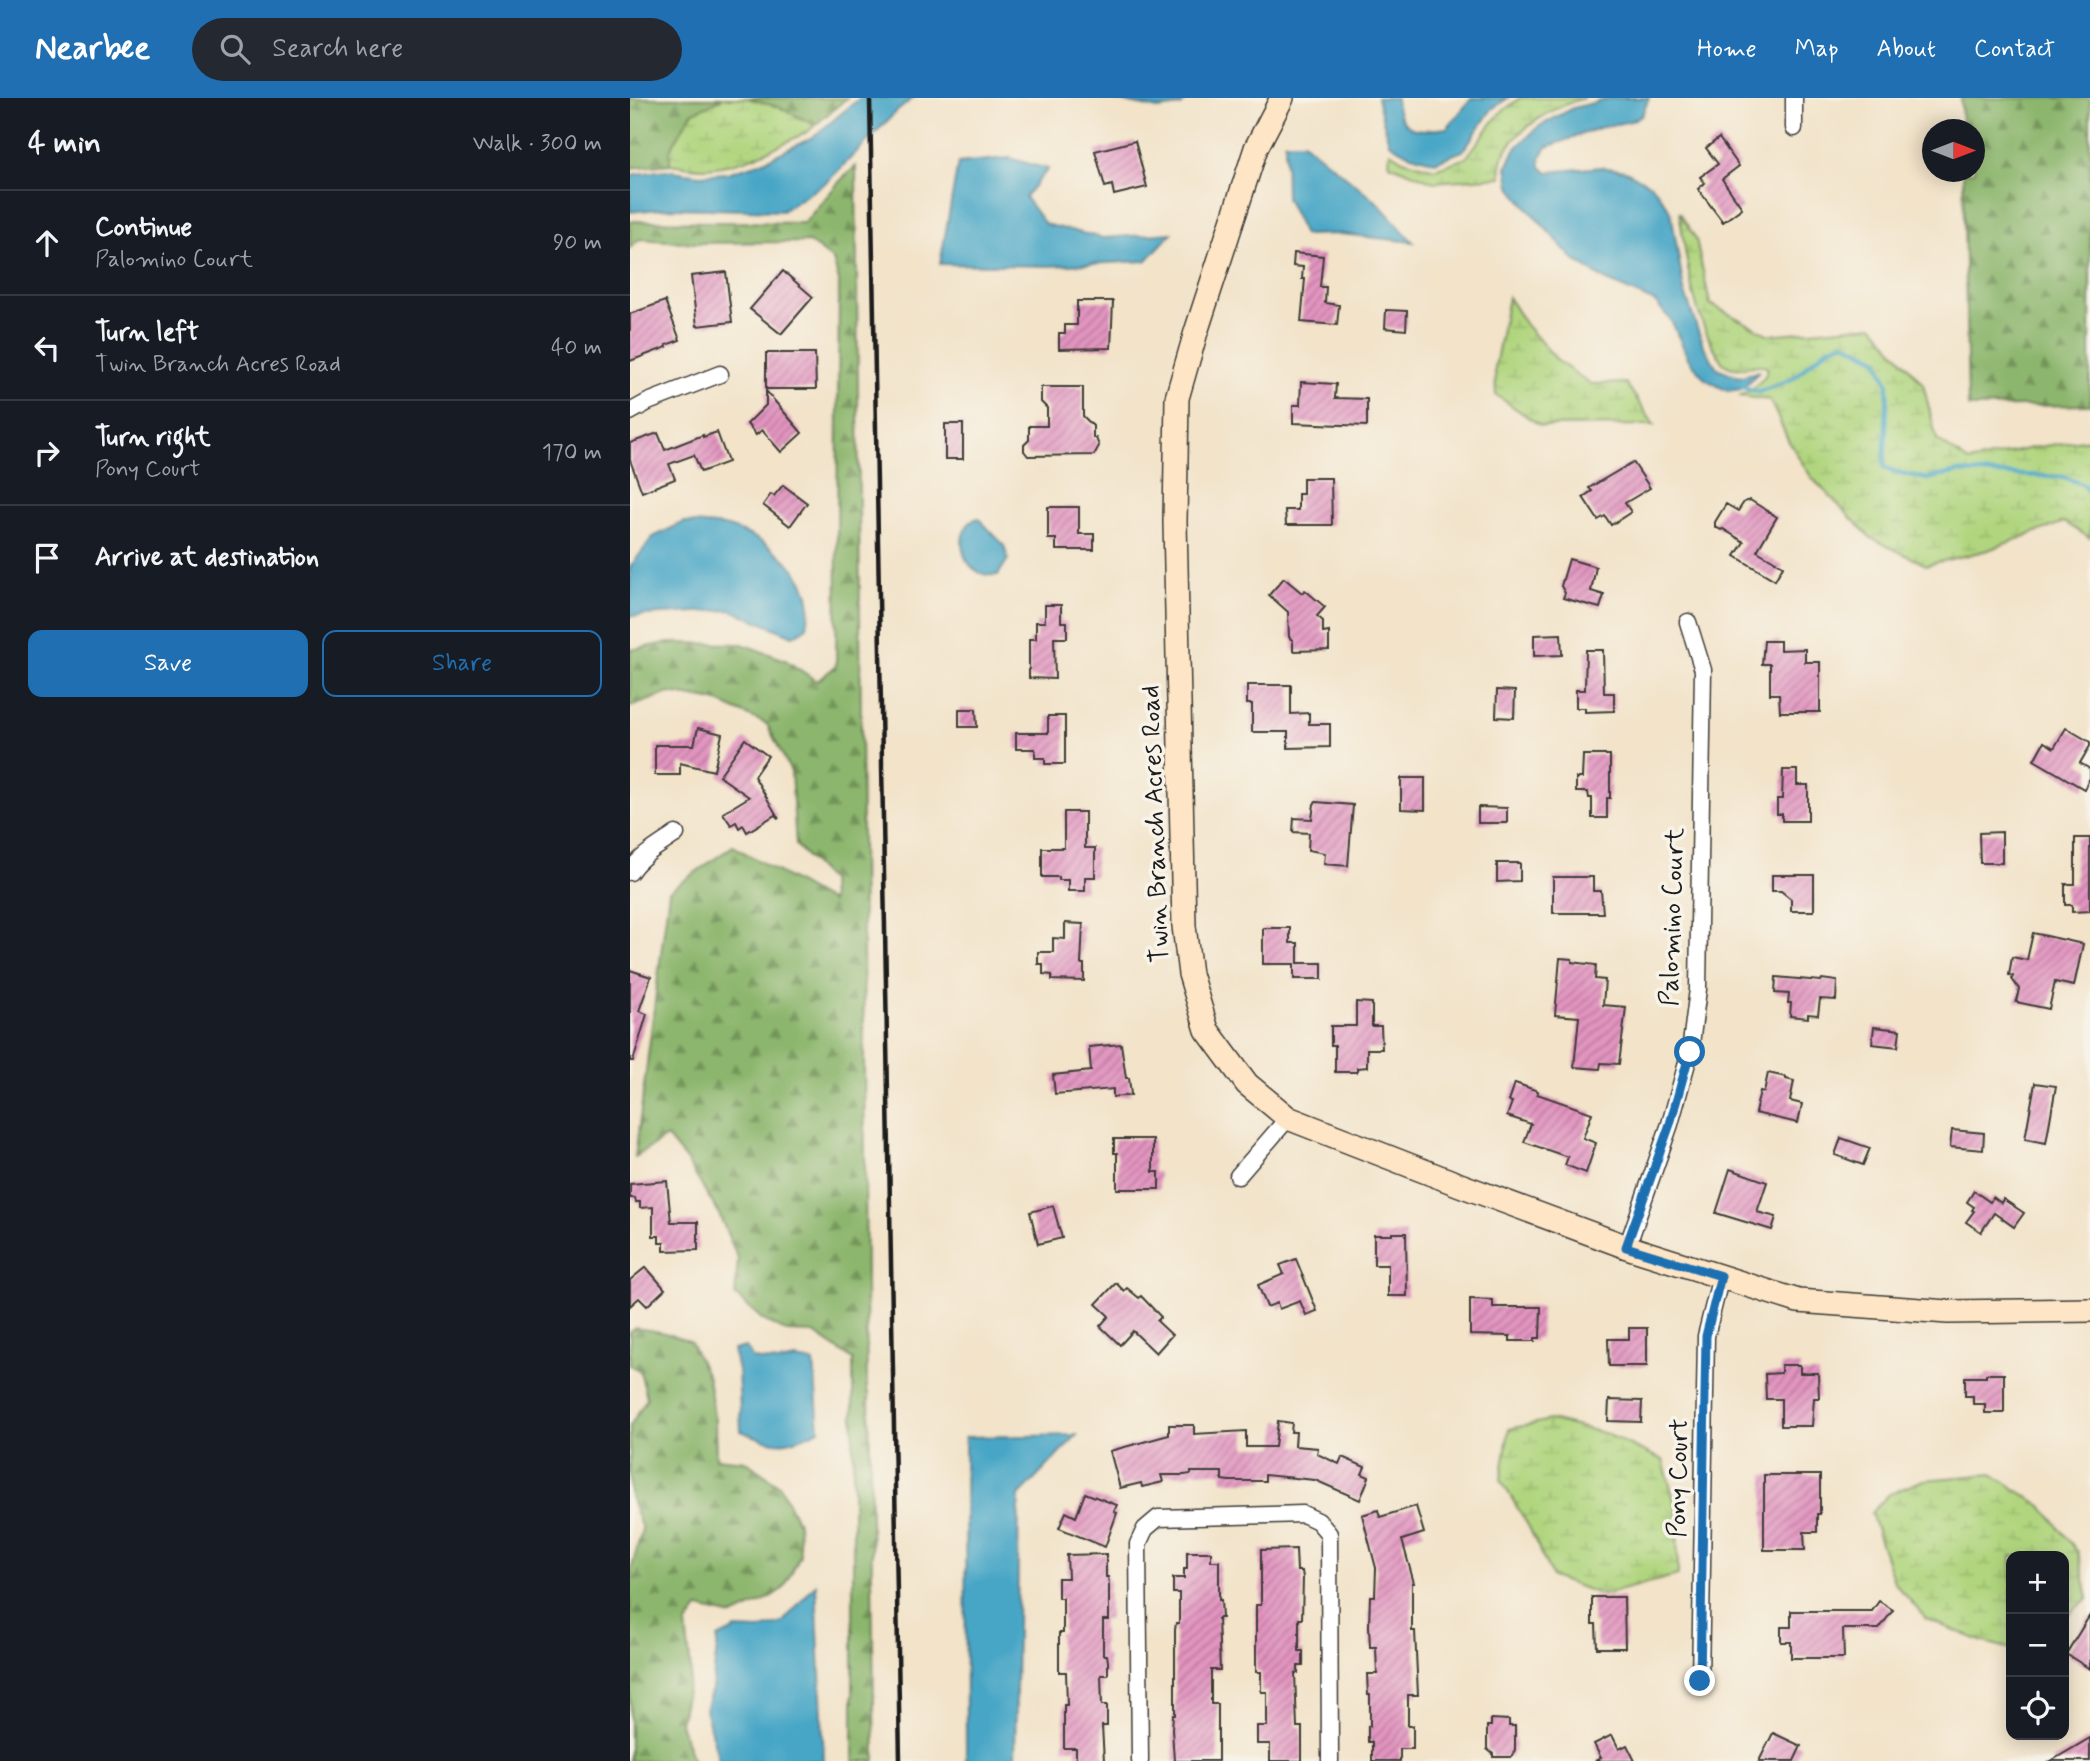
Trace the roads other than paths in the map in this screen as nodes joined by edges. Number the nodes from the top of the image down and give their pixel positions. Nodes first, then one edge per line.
1 (1282, 98) edge
2 (1794, 98) edge
3 (1794, 128) dead end
4 (720, 374) dead end
5 (630, 412) edge
6 (1688, 622) dead end
7 (676, 834) dead end
8 (630, 872) edge
9 (1288, 1118) junction
10 (1238, 1176) dead end
11 (1626, 1247) junction
12 (1721, 1276) junction
13 (2090, 1310) edge
14 (1700, 1681) dead end
15 (1140, 1761) edge
16 (1330, 1761) edge

1 - 9 street, Twin Branch Acres Road
2 - 3 street
4 - 5 street
6 - 11 street, Palomino Court
7 - 8 street
9 - 10 street
9 - 11 street, Twin Branch Acres Road
11 - 12 street, Twin Branch Acres Road
12 - 13 street, Twin Branch Acres Road
12 - 14 street, Pony Court
15 - 16 street

